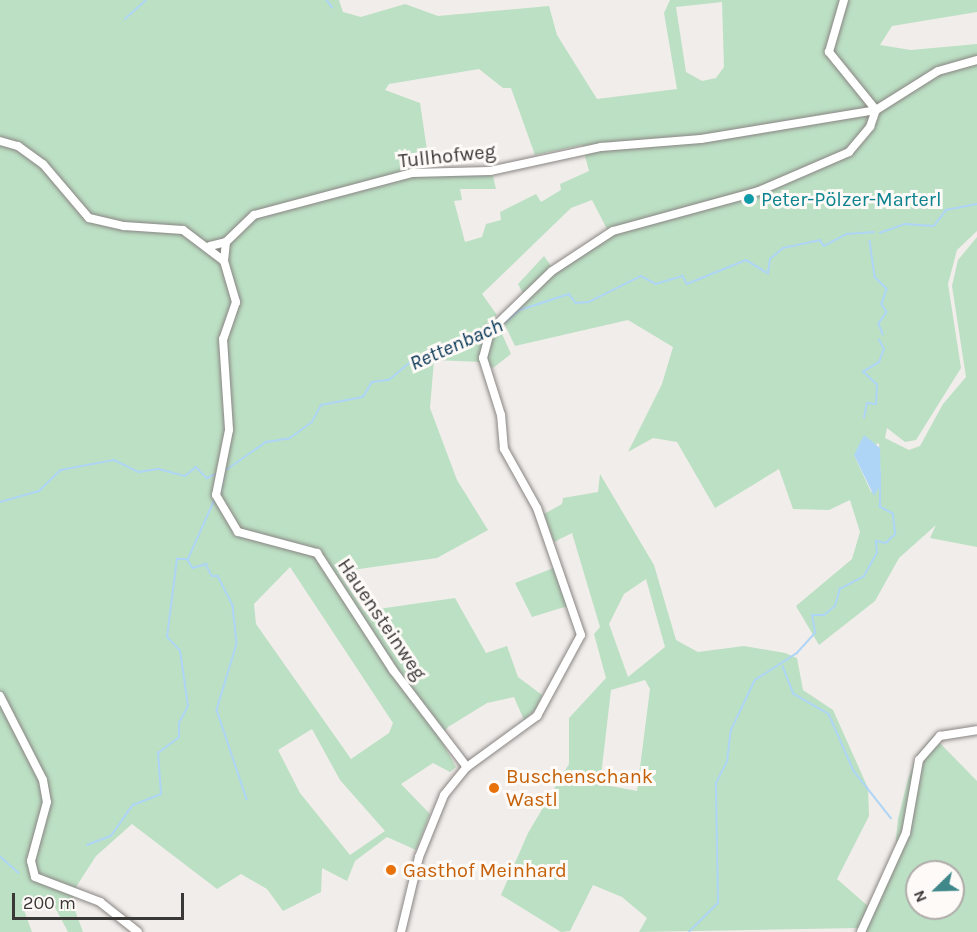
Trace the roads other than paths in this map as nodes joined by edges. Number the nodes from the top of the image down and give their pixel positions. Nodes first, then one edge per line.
1 (844, 0) edge
2 (977, 60) edge
3 (876, 110) junction
4 (0, 141) edge
5 (226, 242) junction
6 (210, 246) junction
7 (224, 261) junction
8 (0, 696) edge
9 (977, 730) edge
10 (467, 767) junction
11 (138, 932) edge
12 (401, 932) edge
13 (861, 932) edge

1 - 3 street
2 - 3 street
3 - 5 street, Tullhofweg
3 - 10 street
4 - 6 street
5 - 6 street, Tullhofweg
5 - 7 street, Hauensteinweg
6 - 7 street, Hauensteinweg
7 - 10 street, Hauensteinweg
8 - 11 street
9 - 13 street
10 - 12 street

